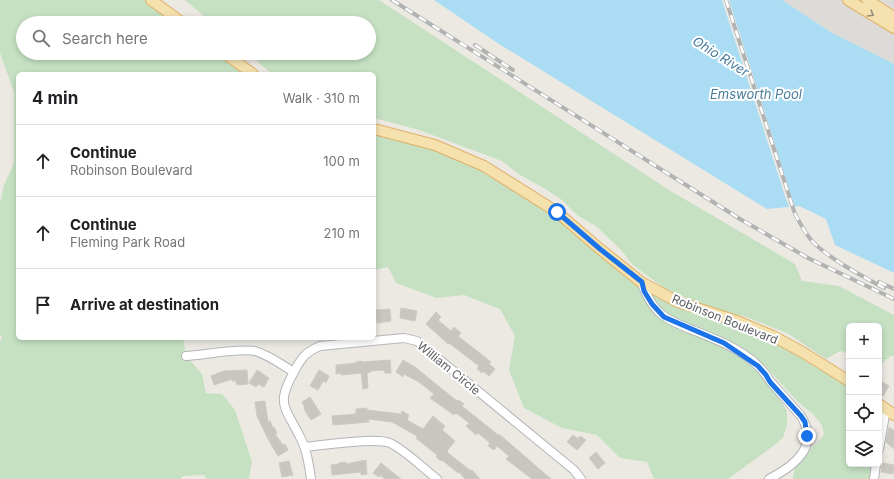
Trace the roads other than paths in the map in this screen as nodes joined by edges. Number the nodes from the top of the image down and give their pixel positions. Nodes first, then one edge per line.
1 (151, 0) edge
2 (848, 0) edge
3 (867, 0) edge
4 (881, 9) junction
5 (894, 9) edge
6 (173, 16) edge
7 (894, 17) edge
8 (894, 28) edge
9 (233, 60) edge
10 (249, 72) edge
11 (376, 130) edge
12 (642, 282) junction
13 (186, 356) dead end
14 (294, 372) junction
15 (846, 379) edge
16 (886, 409) edge
17 (882, 432) edge
18 (304, 447) junction
19 (876, 467) edge
20 (311, 479) edge
21 (437, 479) edge
22 (581, 479) edge
23 (769, 479) edge
24 (874, 479) edge

1 - 6 main road
2 -> 8 main road
3 - 4 main road
4 - 5 main road
4 - 7 main road
9 - 10 main road
11 - 12 main road, Robinson Boulevard
12 - 15 main road, Robinson Boulevard
12 - 23 street
13 - 14 street
14 - 18 street, William Circle
14 - 22 street, William Circle
16 - 17 street
18 - 20 street, William Circle
18 - 21 street
19 - 24 street

